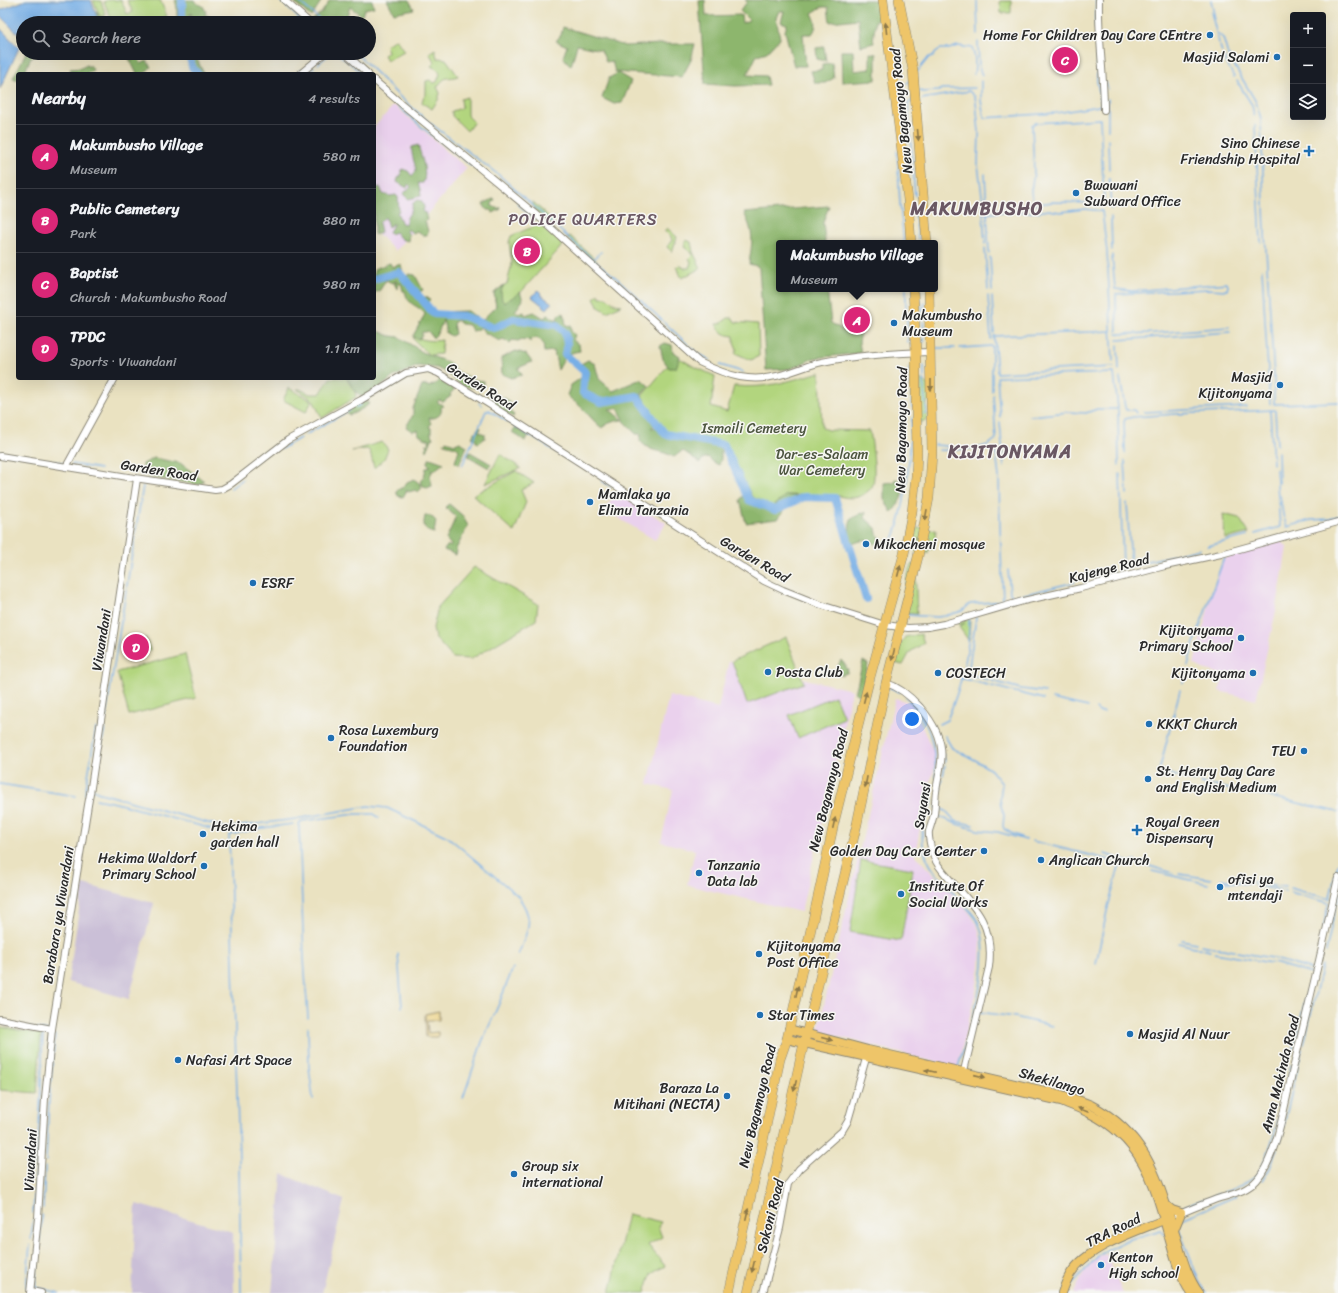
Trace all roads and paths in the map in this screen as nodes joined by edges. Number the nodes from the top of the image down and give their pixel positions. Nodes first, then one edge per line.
1 (284, 0) edge
2 (883, 0) edge
3 (899, 0) edge
4 (1099, 0) edge
5 (302, 16) edge
6 (317, 60) edge
7 (353, 60) edge
8 (302, 72) edge
9 (366, 72) edge
10 (376, 82) edge
11 (1104, 110) dead end
12 (911, 240) edge
13 (927, 240) edge
14 (913, 292) edge
15 (929, 292) edge
16 (916, 352) junction
17 (931, 352) junction
18 (113, 380) edge
19 (0, 456) edge
20 (66, 467) junction
21 (137, 479) junction
22 (1338, 522) edge
23 (885, 626) junction
24 (900, 627) junction
25 (886, 683) junction
26 (88, 805) joint
27 (1338, 878) edge
28 (0, 1018) edge
29 (52, 1029) junction
30 (789, 1029) junction
31 (805, 1038) junction
32 (787, 1039) junction
33 (867, 1054) junction
34 (963, 1075) junction
35 (1162, 1203) junction
36 (1181, 1213) junction
37 (1167, 1218) junction
38 (1148, 1227) junction
39 (1174, 1230) junction
40 (1170, 1240) junction
41 (30, 1292) edge
42 (41, 1293) edge
43 (729, 1293) edge
44 (748, 1293) edge
45 (763, 1293) edge
46 (1062, 1293) edge
47 (1191, 1293) edge
48 (1199, 1293) edge

1 - 5 street
12 -> 2 highway, New Bagamoyo Road
3 -> 13 highway, New Bagamoyo Road
4 - 11 street
6 - 8 street
7 - 9 street
10 - 16 street
14 - 16 highway, New Bagamoyo Road
15 - 17 highway, New Bagamoyo Road
16 - 17 street
23 -> 16 highway, New Bagamoyo Road
17 -> 24 highway, New Bagamoyo Road
18 - 20 street
19 - 20 street, Garden Road
20 - 21 street, Garden Road
21 - 23 street, Garden Road
21 - 26 street, Viwandani
22 - 24 street, Kajenge Road
23 - 24 street, Kajenge Road
30 -> 23 highway, New Bagamoyo Road
24 -> 25 highway, New Bagamoyo Road
25 -> 31 highway, New Bagamoyo Road
25 - 34 street, Sayansi
26 - 29 street, Barabara ya Viwandani
27 - 36 street, Anna Makinda Road
28 - 29 street
29 - 41 street, Viwandani
30 - 31 main road, Shekilango
30 - 32 highway, New Bagamoyo Road
31 - 32 main road, Shekilango
31 - 33 main road, Shekilango
31 -> 44 highway, New Bagamoyo Road
43 -> 32 highway, New Bagamoyo Road
33 - 34 main road, Shekilango
33 - 45 street, Sokoni Road
34 - 35 main road, Shekilango
35 - 36 main road
35 - 37 main road, Shekilango
35 - 38 main road
36 - 37 street, Anna Makinda Road
36 - 39 main road
37 - 38 main road, TRA Road
37 - 39 main road, Shekilango
37 - 40 main road, Shekilango
38 - 40 main road
38 - 46 main road, TRA Road
39 - 48 main road, Shekilango
40 - 47 main road, Shekilango
41 - 42 street

